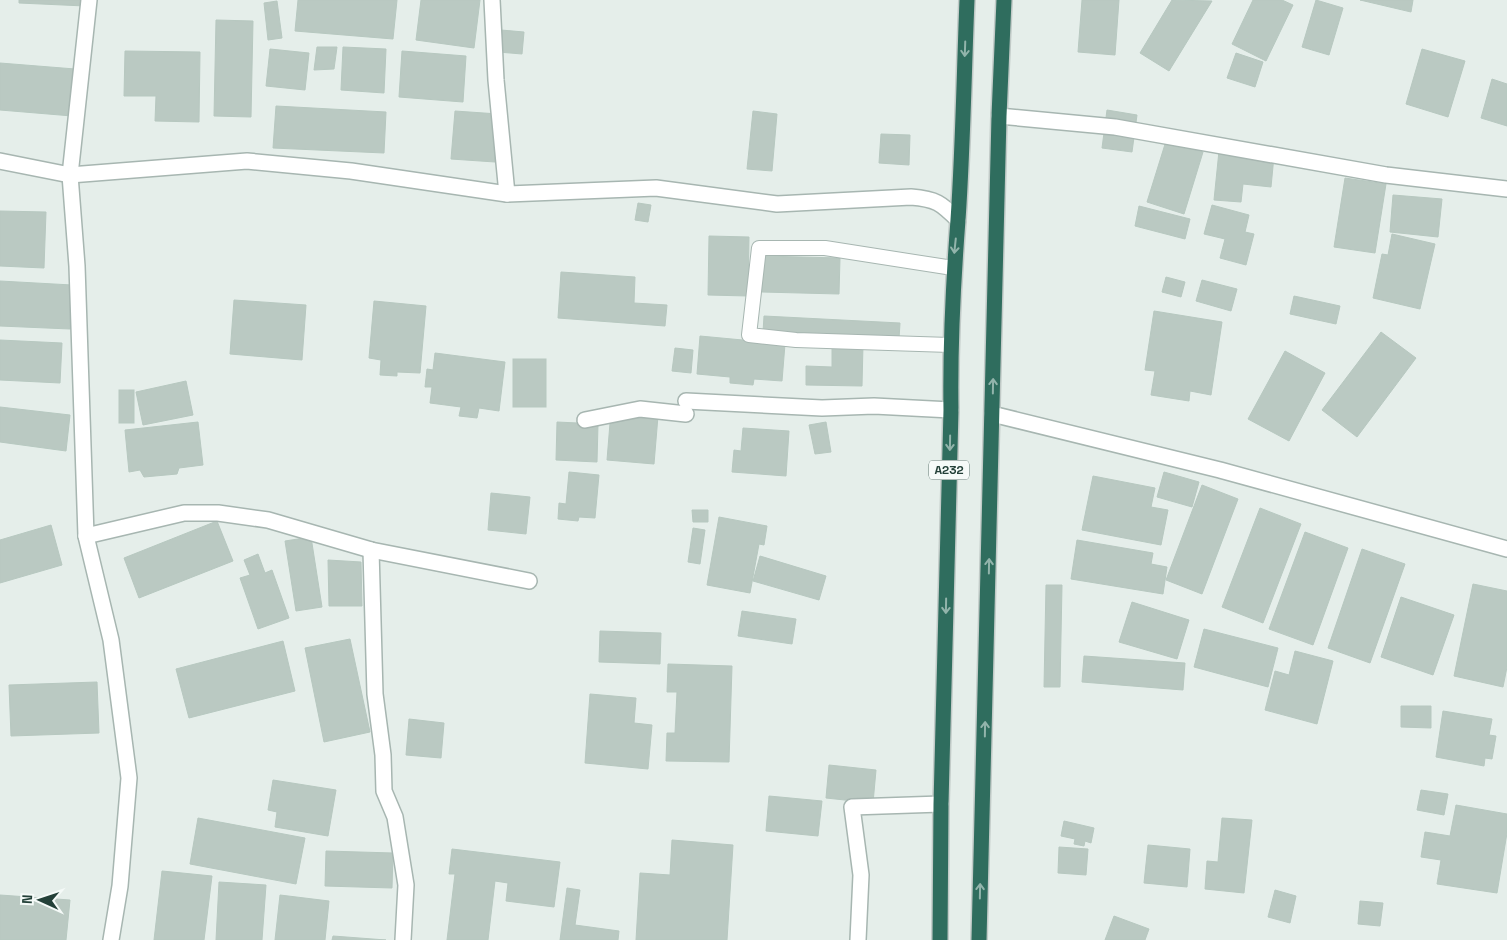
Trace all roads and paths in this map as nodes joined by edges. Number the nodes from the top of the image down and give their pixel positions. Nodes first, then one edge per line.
1 (89, 0) edge
2 (492, 0) edge
3 (966, 0) edge
4 (1004, 0) edge
5 (999, 116) junction
6 (0, 161) edge
7 (70, 175) junction
8 (1507, 189) edge
9 (507, 194) junction
10 (958, 220) junction
11 (953, 268) junction
12 (950, 345) junction
13 (951, 410) junction
14 (992, 414) junction
15 (584, 420) dead end
16 (86, 536) junction
17 (1507, 549) edge
18 (371, 550) junction
19 (529, 581) dead end
20 (941, 804) junction
21 (111, 940) edge
22 (403, 940) edge
23 (858, 940) edge
24 (940, 940) edge
25 (979, 940) edge

1 - 7 street
2 - 9 street
3 -> 10 highway, A232
4 - 5 highway
5 - 8 street
14 -> 5 highway
6 - 7 street
7 - 9 street
7 - 16 street
9 - 10 street
10 -> 11 highway, A232
11 - 12 highway, A232
11 - 12 lane
12 - 13 highway, A232
13 - 15 street
13 -> 20 highway, A232
14 - 17 street
25 -> 14 highway
16 - 18 street
16 - 21 street
18 - 19 street
18 - 22 street
20 - 23 street
20 - 24 highway, A232

